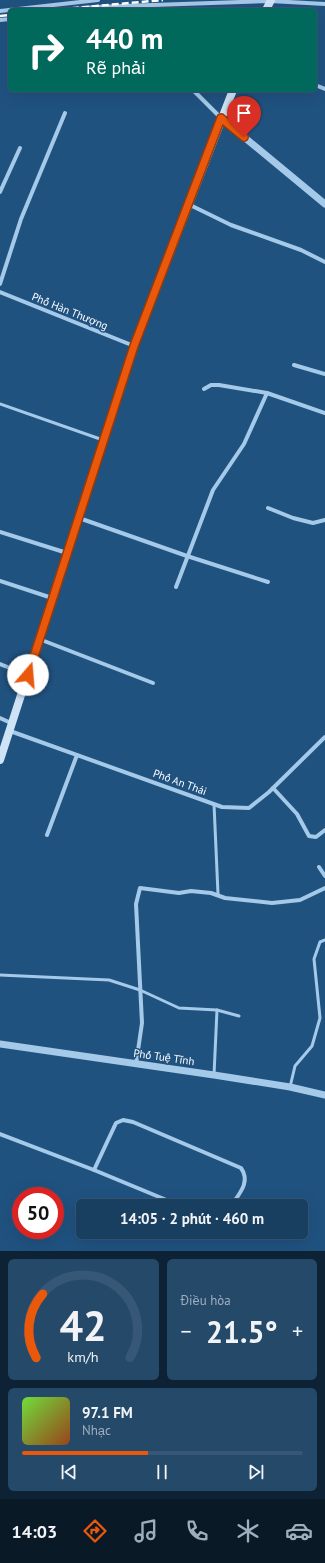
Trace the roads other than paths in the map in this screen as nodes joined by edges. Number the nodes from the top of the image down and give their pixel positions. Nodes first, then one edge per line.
1 (98, 0) edge
2 (271, 0) edge
3 (325, 4) edge
4 (94, 7) joint
5 (27, 8) edge
6 (86, 8) edge
7 (196, 92) edge
8 (232, 92) edge
9 (65, 113) dead end
10 (221, 118) junction
11 (20, 148) dead end
12 (0, 192) edge
13 (188, 204) junction
14 (325, 204) edge
15 (325, 262) edge
16 (0, 284) edge
17 (0, 292) edge
18 (134, 346) junction
19 (294, 365) dead end
20 (325, 374) edge
21 (204, 389) dead end
22 (267, 393) junction
23 (0, 404) edge
24 (325, 413) edge
25 (105, 440) junction
26 (268, 508) dead end
27 (78, 518) junction
28 (325, 520) edge
29 (0, 532) edge
30 (67, 553) junction
31 (187, 556) junction
32 (0, 581) edge
33 (268, 582) dead end
34 (176, 587) dead end
35 (52, 598) junction
36 (39, 639) junction
37 (0, 664) edge
38 (28, 675) junction
39 (153, 683) dead end
40 (0, 718) edge
41 (11, 727) junction
42 (325, 737) edge
43 (77, 755) junction
44 (0, 760) edge
45 (273, 788) junction
46 (214, 804) junction
47 (325, 830) edge
48 (47, 835) dead end
49 (319, 867) dead end
50 (325, 876) edge
51 (325, 888) edge
52 (218, 894) junction
53 (325, 940) edge
54 (0, 975) edge
55 (140, 990) junction
56 (217, 1010) junction
57 (239, 1016) dead end
58 (0, 1044) edge
59 (136, 1064) junction
60 (214, 1075) junction
61 (290, 1087) junction
62 (325, 1095) edge
63 (0, 1134) edge
64 (94, 1170) junction
65 (164, 1199) edge
66 (235, 1199) edge

1 - 5 street
2 - 3 street
2 - 4 street
4 - 6 street
7 - 10 street
8 - 10 main road
9 - 16 street
10 - 13 main road
10 - 14 street
11 - 12 street
13 - 15 street
13 - 18 main road
17 - 18 street, Phố Hàn Thượng
18 - 25 main road
19 - 20 street
21 - 22 street
22 - 24 street
22 - 31 street
23 - 25 lane
25 - 27 main road
26 - 28 street
27 - 30 main road
27 - 31 street
29 - 30 street
30 - 35 main road
31 - 33 street
31 - 34 street
32 - 35 street
35 - 36 main road
36 - 38 main road
36 - 39 street
37 - 38 street
38 - 41 main road
40 - 41 street, Phố An Thái
41 - 43 street, Phố An Thái
41 - 44 main road
42 - 45 street, Phố An Thái
43 - 46 street, Phố An Thái
43 - 48 street
45 - 46 street, Phố An Thái
45 - 47 street
46 - 52 lane
49 - 50 street
51 - 52 street
52 - 55 street
53 - 61 lane
54 - 55 lane
55 - 56 lane
55 - 59 street
56 - 57 lane
56 - 60 lane
58 - 59 street, Phố Tuệ Tĩnh
59 - 60 street, Phố Tuệ Tĩnh
60 - 61 street, Phố Tuệ Tĩnh
61 - 62 street, Phố Tuệ Tĩnh
63 - 64 street
64 - 65 street
64 - 66 street

